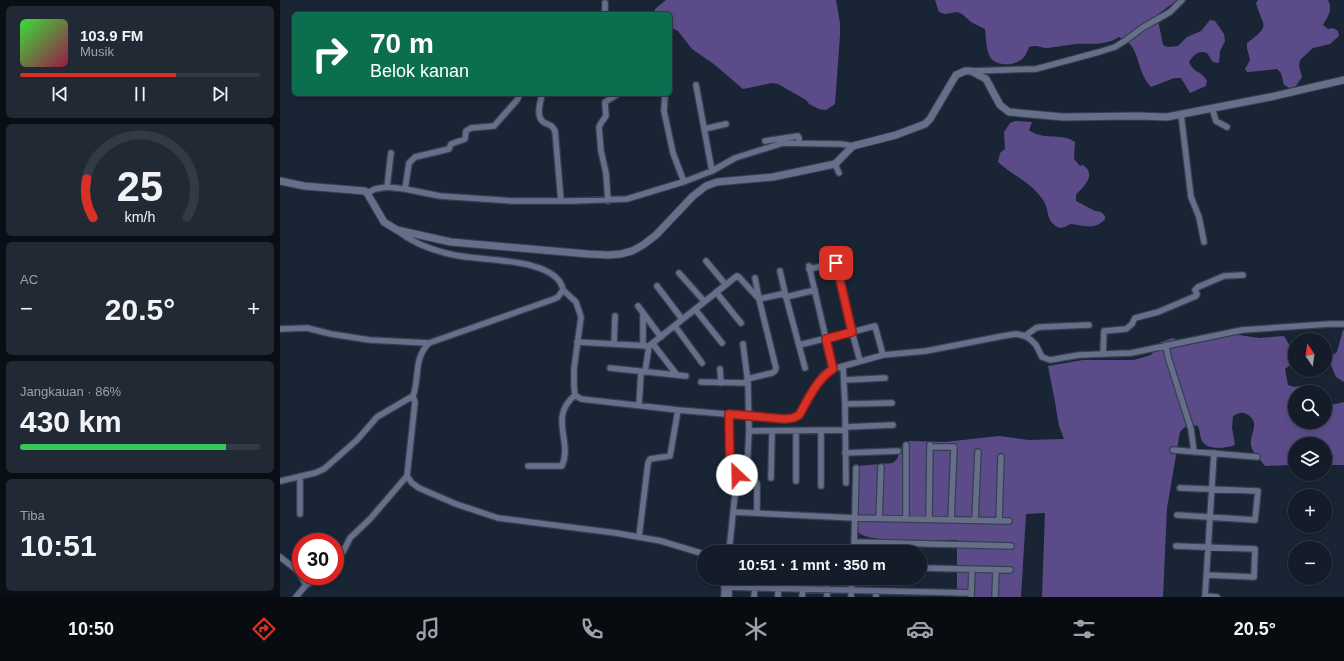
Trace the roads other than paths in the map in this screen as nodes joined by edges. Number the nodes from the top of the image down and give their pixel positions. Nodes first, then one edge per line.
1 (1182, 0) edge
2 (605, 3) dead end
3 (605, 12) edge
4 (971, 71) junction
5 (1344, 80) edge
6 (696, 85) dead end
7 (519, 96) edge
8 (542, 96) edge
9 (615, 96) edge
10 (666, 96) edge
11 (1212, 108) junction
12 (1181, 114) junction
13 (726, 124) dead end
14 (1228, 127) dead end
15 (704, 130) junction
16 (765, 141) dead end
17 (783, 141) junction
18 (853, 146) junction
19 (391, 154) dead end
20 (835, 164) junction
21 (712, 171) junction
22 (839, 173) dead end
23 (280, 181) edge
24 (684, 182) junction
25 (387, 187) junction
26 (406, 189) junction
27 (367, 193) junction
28 (608, 201) junction
29 (561, 202) junction
30 (398, 230) junction
31 (1204, 242) dead end
32 (706, 261) dead end
33 (780, 271) dead end
34 (679, 273) dead end
35 (1243, 275) dead end
36 (755, 278) dead end
37 (726, 285) junction
38 (657, 286) dead end
39 (563, 290) junction
40 (815, 290) junction
41 (716, 292) junction
42 (786, 296) junction
43 (759, 299) junction
44 (704, 301) junction
45 (638, 306) dead end
46 (695, 309) junction
47 (643, 314) junction
48 (615, 316) dead end
49 (682, 319) junction
50 (741, 323) dead end
51 (1344, 324) edge
52 (1090, 325) dead end
53 (675, 326) junction
54 (280, 329) edge
55 (852, 332) junction
56 (1025, 336) junction
57 (661, 337) junction
58 (826, 339) junction
59 (577, 342) junction
60 (429, 343) junction
61 (614, 344) junction
62 (722, 344) dead end
63 (742, 344) dead end
64 (648, 345) junction
65 (799, 345) junction
66 (1166, 345) junction
67 (1103, 354) junction
68 (883, 355) junction
69 (860, 362) junction
70 (702, 363) dead end
71 (843, 366) junction
72 (610, 368) dead end
73 (805, 368) dead end
74 (833, 369) junction
75 (720, 370) dead end
76 (643, 372) junction
77 (676, 375) junction
78 (686, 376) dead end
79 (885, 378) dead end
80 (844, 380) junction
81 (748, 381) junction
82 (701, 382) dead end
83 (721, 383) junction
84 (575, 395) junction
85 (413, 396) junction
86 (892, 403) dead end
87 (845, 404) junction
88 (639, 405) junction
89 (678, 410) junction
90 (729, 414) junction
91 (748, 416) junction
92 (893, 425) dead end
93 (845, 429) junction
94 (749, 431) junction
95 (772, 431) junction
96 (796, 431) junction
97 (821, 431) junction
98 (906, 445) dead end
99 (1173, 450) dead end
100 (898, 451) dead end
101 (978, 452) dead end
102 (1194, 452) junction
103 (845, 453) junction
104 (1214, 453) junction
105 (1001, 457) dead end
106 (1257, 457) dead end
107 (528, 466) dead end
108 (881, 467) dead end
109 (856, 468) dead end
110 (747, 471) dead end
111 (737, 475) junction
112 (407, 476) junction
113 (300, 477) junction
114 (771, 478) dead end
115 (280, 481) edge
116 (796, 481) dead end
117 (846, 483) dead end
118 (821, 486) dead end
119 (1180, 488) dead end
120 (1212, 489) junction
121 (733, 512) junction
122 (757, 513) junction
123 (300, 514) dead end
124 (1177, 515) dead end
125 (1210, 517) junction
126 (855, 518) junction
127 (879, 518) junction
128 (906, 519) junction
129 (929, 519) junction
130 (951, 520) junction
131 (975, 520) junction
132 (999, 521) junction
133 (1009, 521) dead end
134 (639, 537) junction
135 (854, 542) joint
136 (730, 545) edge
137 (1011, 546) dead end
138 (1176, 546) dead end
139 (1208, 548) junction
140 (344, 550) edge
141 (697, 552) edge
142 (280, 557) edge
143 (292, 566) edge
144 (927, 568) edge
145 (972, 569) junction
146 (996, 570) junction
147 (1010, 570) dead end
148 (1207, 575) junction
149 (306, 585) edge
150 (852, 585) edge
151 (726, 587) junction
152 (755, 587) junction
153 (778, 588) junction
154 (803, 589) junction
155 (827, 589) junction
156 (852, 590) junction
157 (876, 594) edge
158 (900, 594) edge
159 (924, 594) edge
160 (948, 595) edge
161 (971, 595) edge
162 (296, 597) edge
163 (724, 597) edge
164 (729, 597) edge
165 (754, 597) edge
166 (778, 597) edge
167 (802, 597) edge
168 (826, 597) edge
169 (851, 597) edge
170 (995, 597) edge
171 (1205, 597) edge
172 (1217, 597) edge

1 - 4 street
2 - 3 street
4 - 12 street
4 - 18 street
5 - 11 street
6 - 15 street
7 - 26 street
8 - 29 street
9 - 28 street
10 - 24 street
11 - 12 street
11 - 14 street
12 - 31 street
13 - 15 street
15 - 21 street
16 - 17 street
17 - 18 street
17 - 21 street
18 - 20 street
19 - 25 street
20 - 22 street
20 - 30 street
21 - 24 street
23 - 27 street
24 - 28 street
25 - 26 street
25 - 27 street
26 - 29 street
27 - 30 street
28 - 29 street
30 - 39 street
32 - 37 street
33 - 42 street
34 - 44 street
35 - 67 street
36 - 43 street
37 - 41 street
37 - 43 street
38 - 49 street
39 - 59 street
39 - 60 street
40 - 42 street
40 - 55 street
40 - 58 street
41 - 44 street
41 - 50 street
42 - 43 street
42 - 65 street
43 - 81 street
44 - 46 street
45 - 47 street
46 - 49 street
46 - 62 street
47 - 57 street
47 - 64 street
48 - 61 street
49 - 53 street
51 - 66 street
52 - 56 street
53 - 57 street
53 - 70 street
54 - 60 street
55 - 58 street
55 - 68 street
55 - 69 street
56 - 67 street
56 - 68 street
57 - 64 street
58 - 65 street
58 - 74 street
59 - 61 street
59 - 84 street
60 - 85 street
61 - 64 street
63 - 81 street
64 - 76 street
64 - 77 street
65 - 73 street
66 - 67 street
66 - 102 street
68 - 69 street
69 - 71 street
71 - 74 street
71 - 80 street
72 - 76 street
74 - 91 street
75 - 83 street
76 - 77 street
76 - 88 street
77 - 78 street
79 - 80 street
80 - 87 street
81 - 83 street
81 - 91 street
82 - 83 street
84 - 88 street
84 - 107 street
85 - 112 street
85 - 113 street
86 - 87 street
87 - 93 street
88 - 89 street
89 - 90 street
89 - 134 street
90 - 91 street
90 - 111 street
91 - 94 street
92 - 93 street
93 - 97 street
93 - 103 street
94 - 95 street
94 - 110 street
95 - 96 street
95 - 114 street
96 - 97 street
96 - 116 street
97 - 118 street
98 - 128 street
99 - 102 street
100 - 103 street
101 - 131 street
102 - 104 street
103 - 117 street
104 - 106 street
104 - 120 street
105 - 132 street
108 - 127 street
109 - 126 street
111 - 121 street
111 - 122 street
112 - 134 street
112 - 140 street
113 - 115 street
113 - 123 street
119 - 120 street
120 - 125 street
120 - 125 street
121 - 122 street
121 - 136 street
122 - 126 street
124 - 125 street
125 - 139 street
126 - 127 street
126 - 135 street
127 - 128 street
128 - 129 street
129 - 130 street
129 - 130 street
130 - 131 street
131 - 132 street
132 - 133 street
134 - 141 street
135 - 137 street
138 - 139 street
139 - 148 street
139 - 148 street
142 - 143 street
144 - 145 street
145 - 146 street
145 - 161 street
146 - 147 street
146 - 170 street
148 - 171 street
149 - 162 street
150 - 156 street
151 - 152 street
151 - 163 street
151 - 164 street
152 - 153 street
152 - 165 street
153 - 154 street
153 - 166 street
154 - 155 street
154 - 167 street
155 - 156 street
155 - 168 street
156 - 157 street
156 - 169 street
157 - 158 street
158 - 159 street
159 - 160 street
160 - 161 street
171 - 172 street

